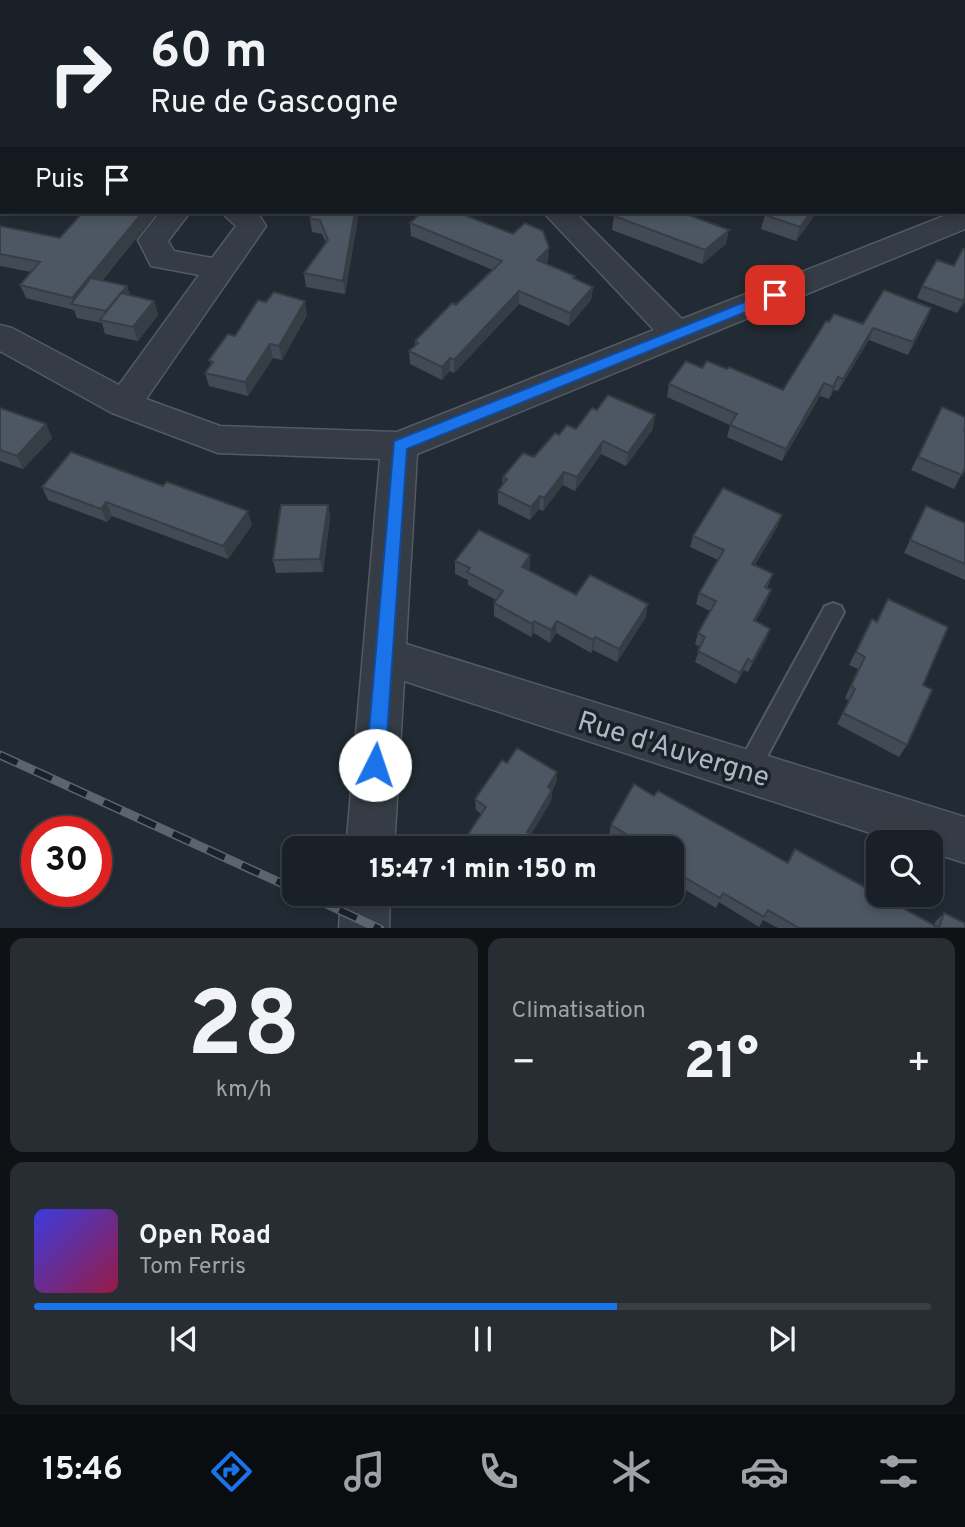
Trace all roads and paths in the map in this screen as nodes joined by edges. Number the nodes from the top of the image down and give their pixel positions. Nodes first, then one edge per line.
1 (173, 214) edge
2 (244, 214) edge
3 (560, 214) edge
4 (965, 218) edge
5 (220, 269) junction
6 (677, 334) junction
7 (0, 336) edge
8 (124, 404) junction
9 (399, 446) junction
10 (833, 612) dead end
11 (383, 656) junction
12 (747, 771) junction
13 (371, 836) edge
14 (965, 840) edge
15 (365, 906) edge
16 (364, 928) edge

1 - 5 street
2 - 5 street
3 - 6 street
4 - 6 street
5 - 8 street
6 - 9 street
7 - 8 street
8 - 9 street
9 - 11 street
10 - 12 lane
11 - 12 street, Rue d'Auvergne
11 - 13 street
12 - 14 street, Rue d'Auvergne
15 - 16 street

